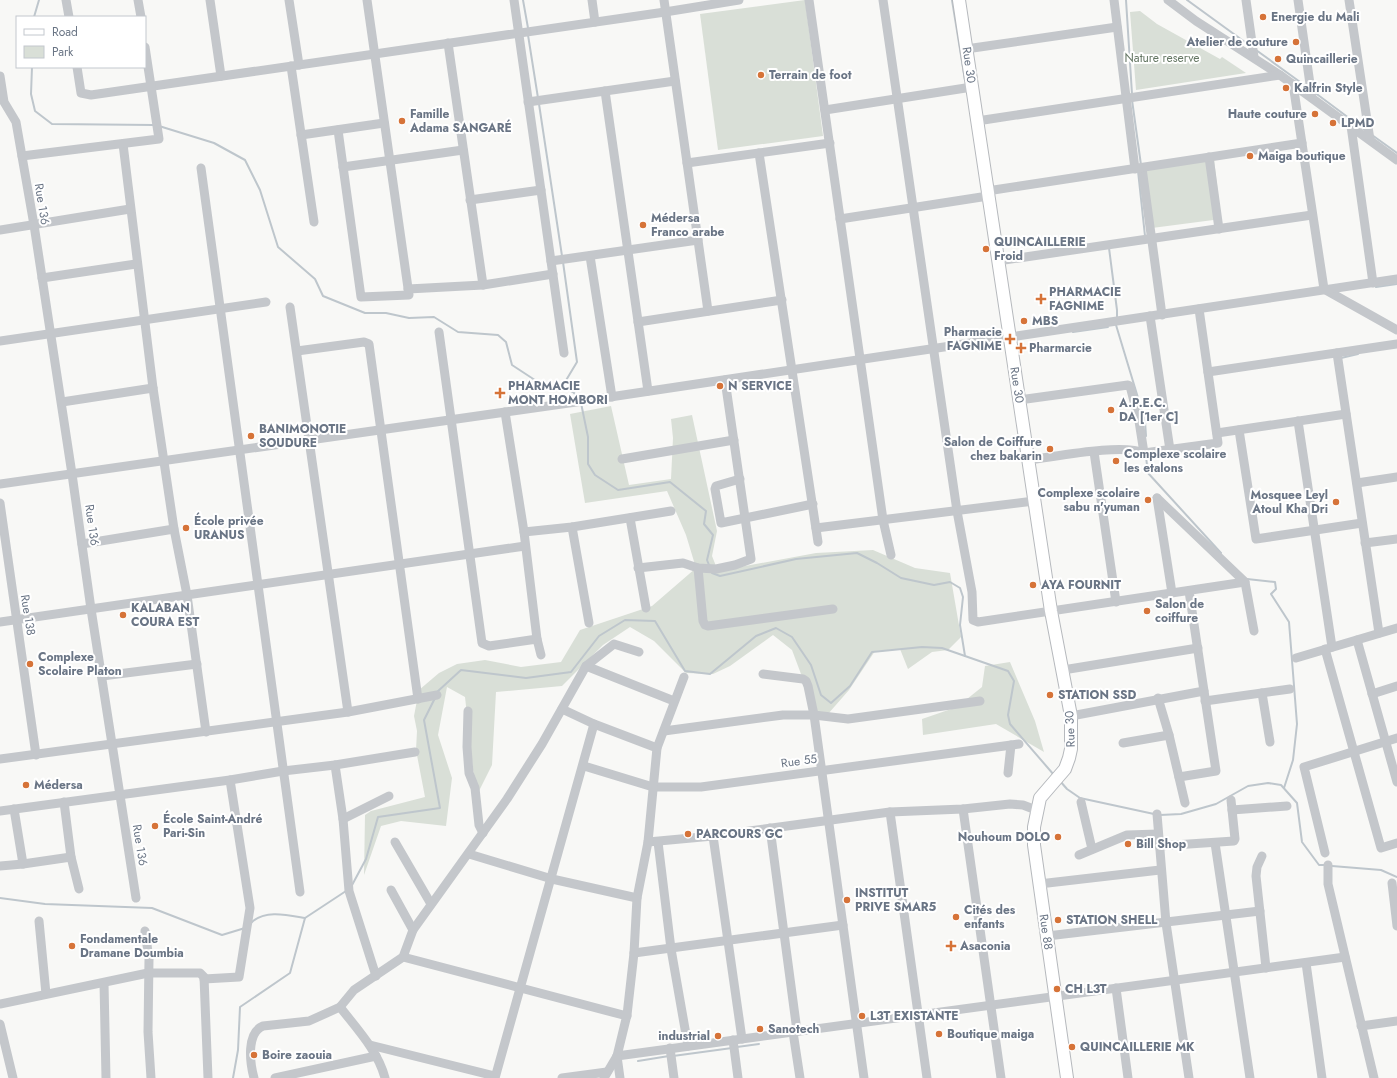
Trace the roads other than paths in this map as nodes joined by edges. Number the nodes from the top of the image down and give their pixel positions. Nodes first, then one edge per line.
1 (66, 0) edge
2 (138, 0) edge
3 (210, 0) edge
4 (289, 0) edge
5 (367, 0) edge
6 (514, 0) edge
7 (592, 0) edge
8 (664, 0) edge
9 (739, 0) edge
10 (809, 0) edge
11 (883, 0) edge
12 (959, 0) edge
13 (1114, 0) edge
14 (1168, 0) edge
15 (1246, 0) edge
16 (1298, 0) edge
17 (1349, 0) edge
18 (666, 12) junction
19 (69, 16) edge
20 (140, 16) edge
21 (595, 22) junction
22 (1117, 27) junction
23 (519, 33) junction
24 (448, 43) junction
25 (966, 49) junction
26 (146, 54) edge
27 (374, 54) junction
28 (1254, 57) junction
29 (295, 65) junction
30 (77, 68) edge
31 (1280, 75) junction
32 (0, 76) edge
33 (220, 76) junction
34 (675, 81) junction
35 (1293, 84) junction
36 (151, 87) junction
37 (972, 87) junction
38 (605, 90) junction
39 (1130, 98) junction
40 (1312, 98) junction
41 (897, 99) junction
42 (2, 102) edge
43 (528, 102) junction
44 (825, 110) junction
45 (977, 121) junction
46 (384, 123) junction
47 (1351, 126) junction
48 (338, 130) junction
49 (302, 135) junction
50 (1370, 140) junction
51 (830, 143) junction
52 (1302, 143) junction
53 (123, 144) junction
54 (463, 150) junction
55 (759, 153) junction
56 (22, 156) junction
57 (1209, 157) junction
58 (1397, 160) edge
59 (390, 161) junction
60 (687, 163) junction
61 (201, 168) dead end
62 (343, 168) junction
63 (1139, 168) junction
64 (541, 190) junction
65 (988, 193) junction
66 (470, 200) junction
67 (913, 207) junction
68 (130, 209) junction
69 (1312, 215) junction
70 (840, 219) junction
71 (314, 222) dead end
72 (34, 225) junction
73 (1219, 229) junction
74 (0, 230) edge
75 (1147, 239) junction
76 (698, 240) junction
77 (628, 250) junction
78 (590, 256) junction
79 (551, 261) junction
80 (998, 261) junction
81 (136, 264) junction
82 (553, 274) junction
83 (42, 278) junction
84 (1397, 279) edge
85 (1373, 283) junction
86 (483, 285) junction
87 (408, 289) junction
88 (1324, 289) junction
89 (782, 300) junction
90 (266, 302) dead end
91 (290, 307) dead end
92 (219, 308) junction
93 (1198, 309) junction
94 (708, 311) junction
95 (1162, 315) junction
96 (1150, 316) junction
97 (144, 319) junction
98 (638, 322) junction
99 (1397, 330) edge
100 (439, 332) dead end
101 (52, 335) junction
102 (1010, 337) junction
103 (0, 341) edge
104 (1397, 344) edge
105 (933, 349) junction
106 (297, 351) junction
107 (564, 353) dead end
108 (1337, 353) junction
109 (860, 360) junction
110 (792, 370) junction
111 (1208, 372) junction
112 (725, 380) junction
113 (153, 388) junction
114 (648, 391) junction
115 (612, 397) junction
116 (1019, 400) junction
117 (62, 402) junction
118 (505, 412) junction
119 (1346, 414) junction
120 (451, 420) junction
121 (1298, 421) junction
122 (381, 430) junction
123 (1239, 430) junction
124 (1217, 433) junction
125 (309, 440) junction
126 (734, 440) junction
127 (239, 450) junction
128 (1170, 450) junction
129 (1094, 452) junction
130 (1144, 453) junction
131 (622, 459) dead end
132 (165, 460) junction
133 (1028, 460) junction
134 (72, 474) junction
135 (1397, 477) edge
136 (740, 479) junction
137 (1356, 483) junction
138 (0, 484) edge
139 (1034, 502) junction
140 (0, 503) edge
141 (813, 504) junction
142 (671, 511) dead end
143 (957, 511) junction
144 (630, 518) junction
145 (745, 519) junction
146 (883, 520) junction
147 (1362, 523) junction
148 (572, 527) junction
149 (816, 528) junction
150 (174, 529) junction
151 (1314, 530) junction
152 (524, 532) junction
153 (1397, 539) edge
154 (818, 542) dead end
155 (1365, 543) junction
156 (82, 544) junction
157 (526, 546) junction
158 (470, 554) junction
159 (891, 554) dead end
160 (400, 564) junction
161 (638, 568) junction
162 (698, 568) junction
163 (328, 574) junction
164 (1245, 582) junction
165 (258, 584) junction
166 (1189, 591) junction
167 (1172, 593) junction
168 (187, 595) junction
169 (1116, 602) junction
170 (646, 608) dead end
171 (91, 609) junction
172 (833, 609) dead end
173 (1051, 611) junction
174 (16, 620) junction
175 (0, 622) edge
176 (589, 623) dead end
177 (1397, 628) edge
178 (1254, 631) dead end
179 (1379, 633) junction
180 (537, 640) junction
181 (1357, 640) junction
182 (1198, 648) junction
183 (1328, 648) junction
184 (639, 652) dead end
185 (541, 655) dead end
186 (1296, 658) dead end
187 (197, 664) junction
188 (586, 666) junction
189 (1063, 670) junction
190 (763, 674) dead end
191 (102, 676) junction
192 (684, 677) dead end
193 (1397, 686) edge
194 (1290, 689) dead end
195 (1204, 691) junction
196 (1262, 693) junction
197 (1372, 694) junction
198 (437, 695) dead end
199 (1158, 698) junction
200 (418, 699) junction
201 (674, 701) junction
202 (980, 701) dead end
203 (1206, 701) junction
204 (562, 709) junction
205 (468, 711) dead end
206 (348, 712) junction
207 (814, 715) junction
208 (1071, 716) junction
209 (276, 721) junction
210 (594, 724) junction
211 (664, 731) junction
212 (206, 732) junction
213 (1169, 734) junction
214 (1397, 738) edge
215 (1386, 741) junction
216 (1270, 742) dead end
217 (111, 743) junction
218 (1123, 743) dead end
219 (657, 748) junction
220 (414, 752) dead end
221 (1354, 752) junction
222 (36, 755) junction
223 (0, 759) edge
224 (335, 765) junction
225 (584, 766) junction
226 (1065, 769) joint
227 (283, 770) junction
228 (822, 771) junction
229 (1008, 773) dead end
230 (1179, 777) junction
231 (230, 780) junction
232 (1397, 782) edge
233 (653, 787) junction
234 (119, 795) junction
235 (389, 796) dead end
236 (64, 802) junction
237 (1081, 802) dead end
238 (1185, 803) dead end
239 (1287, 806) dead end
240 (14, 809) junction
241 (963, 809) junction
242 (1036, 810) junction
243 (0, 811) edge
244 (890, 812) junction
245 (1157, 814) dead end
246 (343, 819) junction
247 (828, 820) junction
248 (770, 828) junction
249 (483, 833) junction
250 (1158, 834) junction
251 (713, 836) junction
252 (395, 842) dead end
253 (648, 842) junction
254 (658, 842) junction
255 (1397, 842) edge
256 (1216, 843) junction
257 (1159, 846) junction
258 (1092, 849) junction
259 (1325, 853) dead end
260 (469, 854) junction
261 (1079, 855) dead end
262 (1262, 856) dead end
263 (71, 857) junction
264 (23, 864) junction
265 (1328, 865) dead end
266 (0, 866) edge
267 (1160, 870) junction
268 (552, 879) junction
269 (1392, 883) dead end
270 (1039, 884) junction
271 (79, 889) dead end
272 (391, 890) dead end
273 (300, 892) dead end
274 (136, 898) dead end
275 (637, 898) junction
276 (431, 904) junction
277 (1260, 911) junction
278 (1226, 916) junction
279 (39, 921) dead end
280 (1166, 923) junction
281 (843, 925) junction
282 (1397, 926) edge
283 (412, 930) junction
284 (145, 931) dead end
285 (783, 934) junction
286 (1047, 936) junction
287 (727, 942) junction
288 (672, 949) junction
289 (634, 953) junction
290 (403, 957) junction
291 (1345, 958) junction
292 (1306, 963) junction
293 (1266, 968) junction
294 (1234, 972) junction
295 (148, 973) junction
296 (376, 976) junction
297 (204, 979) junction
298 (1174, 980) junction
299 (104, 982) junction
300 (520, 988) junction
301 (1116, 988) junction
302 (46, 994) junction
303 (1055, 997) junction
304 (0, 1004) edge
305 (990, 1005) junction
306 (340, 1007) junction
307 (918, 1015) junction
308 (627, 1016) junction
309 (1397, 1021) edge
310 (857, 1023) junction
311 (0, 1024) edge
312 (1361, 1026) junction
313 (795, 1032) junction
314 (737, 1039) junction
315 (370, 1045) junction
316 (688, 1046) junction
317 (670, 1048) junction
318 (376, 1056) junction
319 (617, 1056) junction
320 (606, 1075) edge
321 (495, 1077) edge
322 (13, 1078) edge
323 (106, 1078) edge
324 (151, 1078) edge
325 (208, 1078) edge
326 (254, 1078) edge
327 (275, 1078) edge
328 (385, 1078) edge
329 (562, 1078) edge
330 (620, 1078) edge
331 (674, 1078) edge
332 (738, 1078) edge
333 (800, 1078) edge
334 (864, 1078) edge
335 (927, 1078) edge
336 (1001, 1078) edge
337 (1067, 1078) edge
338 (1128, 1078) edge
339 (1189, 1078) edge
340 (1250, 1078) edge
341 (1322, 1078) edge
342 (1374, 1078) edge

1 - 19 street
2 - 20 street
3 - 33 street
4 - 29 street
5 - 27 street
6 - 23 street
7 - 21 street
8 - 18 street
9 - 18 street
10 - 44 street
11 - 41 street
12 - 25 main road, Rue 30
13 - 22 street
14 - 28 street
15 - 28 street
16 - 40 street
17 - 50 street
18 - 21 street
18 - 34 street
21 - 23 street
22 - 25 street
22 - 39 street
23 - 24 street
23 - 43 street
24 - 27 street
24 - 54 street
25 - 37 main road, Rue 30
26 - 36 street
27 - 29 street
27 - 46 street
28 - 31 street
29 - 33 street
29 - 49 street
30 - 36 street
31 - 35 street
31 - 39 street
32 - 42 street
33 - 36 street
34 - 38 street
34 - 60 street
35 - 40 street
35 - 52 street
36 - 53 street
37 - 41 street
37 - 45 main road, Rue 30
38 - 43 street
38 - 77 street
39 - 45 street
39 - 63 street
40 - 47 street
41 - 44 street
41 - 67 street
42 - 56 street, Rue 136
43 - 64 street
44 - 51 street
45 - 65 main road, Rue 30
46 - 48 street
46 - 59 street
47 - 50 street
47 - 85 street
48 - 49 street
48 - 62 street
49 - 71 street
50 - 58 street
51 - 55 street
51 - 70 street
52 - 57 street
52 - 69 street
53 - 56 street
53 - 68 street
54 - 59 street
54 - 66 street
55 - 60 street
55 - 89 street
56 - 72 street, Rue 136
57 - 63 street
57 - 73 street
59 - 62 street
59 - 87 street
60 - 76 street
61 - 92 street
62 - 87 street
63 - 65 street
63 - 75 street
64 - 66 street
64 - 79 street
65 - 67 street
65 - 80 main road, Rue 30
66 - 86 street
67 - 70 street
67 - 105 street
68 - 72 street
68 - 81 street
69 - 73 street
69 - 88 street
70 - 109 street
72 - 74 street
72 - 83 street, Rue 136
73 - 75 street
75 - 80 street
75 - 95 street
76 - 77 street
76 - 94 street
77 - 78 street
77 - 98 street
78 - 79 street
78 - 115 street
79 - 82 street
80 - 102 main road, Rue 30
81 - 83 street
81 - 97 street
82 - 86 street
82 - 107 street
83 - 101 street, Rue 136
84 - 85 street
85 - 88 street
86 - 87 street
88 - 93 street
88 - 99 street
89 - 94 street
89 - 110 street
90 - 92 street
91 - 106 street
92 - 97 street
92 - 127 street
93 - 95 street
93 - 111 street
94 - 98 street
95 - 96 street
96 - 102 street
96 - 128 street
97 - 101 street
97 - 113 street
98 - 114 street
100 - 120 street
101 - 103 street
101 - 117 street, Rue 136
102 - 105 street
102 - 116 main road, Rue 30
104 - 108 street
105 - 109 street
105 - 143 street
106 - 122 street
106 - 125 street
108 - 111 street
108 - 119 street
109 - 110 street
109 - 146 street
110 - 112 street
110 - 141 street
111 - 124 street
112 - 114 street
112 - 126 street
113 - 117 street
113 - 132 street
114 - 115 street
115 - 118 street
116 - 130 street
116 - 133 main road, Rue 30
117 - 134 street, Rue 136
118 - 120 street
118 - 152 street
119 - 121 street
119 - 137 street
120 - 122 street
120 - 158 street
121 - 123 street
121 - 151 street
122 - 125 street
122 - 160 street
123 - 124 street
123 - 151 street
124 - 128 street
125 - 127 street
125 - 163 street
126 - 131 street
126 - 136 street
127 - 132 street
127 - 165 street
128 - 130 street
129 - 130 street
129 - 133 street
129 - 169 street
132 - 134 street
132 - 150 street
133 - 139 main road, Rue 30
134 - 138 street
134 - 156 street, Rue 136
135 - 137 street
136 - 145 street
136 - 145 street
137 - 147 street
139 - 143 street
139 - 173 main road, Rue 30
140 - 174 street, Rue 138
141 - 145 street
141 - 149 street
142 - 144 street
143 - 146 street
143 - 173 street
144 - 148 street
144 - 161 street
145 - 162 street
146 - 149 street
146 - 159 street
147 - 151 street
147 - 155 street
148 - 152 street
148 - 176 street
149 - 154 street
150 - 156 street
150 - 168 street
151 - 183 street
152 - 157 street
153 - 155 street
155 - 179 street
156 - 171 street, Rue 136
157 - 158 street
157 - 180 street
158 - 160 street
158 - 180 street
160 - 163 street
160 - 200 street
161 - 162 street
161 - 170 street
162 - 172 street
163 - 165 street
163 - 206 street
164 - 166 street
164 - 167 street
164 - 178 street
165 - 168 street
165 - 209 street
166 - 167 street
166 - 182 street
167 - 169 street
168 - 171 street
168 - 187 street
169 - 173 street
171 - 174 street
171 - 191 street, Rue 136
173 - 189 main road, Rue 30
174 - 175 street
174 - 222 street, Rue 138
177 - 179 street
179 - 181 street
180 - 185 street
181 - 183 street
181 - 197 street
182 - 189 street
182 - 195 street
183 - 186 street
183 - 221 street
184 - 188 street
187 - 191 street
187 - 212 street
188 - 201 street
188 - 204 street
189 - 208 main road, Rue 30
190 - 207 street
191 - 217 street, Rue 136
192 - 201 street
193 - 197 street
194 - 196 street
195 - 199 street
195 - 203 street
196 - 203 street
196 - 216 street
197 - 215 street
198 - 200 street
199 - 208 street
199 - 213 street
200 - 206 street
201 - 211 street
202 - 207 street
203 - 230 street
204 - 210 street
204 - 249 street
205 - 249 street
206 - 209 street
207 - 211 street
207 - 228 street
208 - 226 main road, Rue 30
209 - 212 street
209 - 227 street
210 - 219 street
210 - 225 street
211 - 219 street
212 - 217 street
213 - 218 street
213 - 230 street
214 - 215 street
215 - 221 street
215 - 232 street
217 - 222 street
217 - 234 street, Rue 136
219 - 233 street
220 - 224 street
221 - 255 street
221 - 259 street
222 - 223 street
224 - 227 street
224 - 246 street
225 - 233 street, Rue 55
225 - 268 street
226 - 242 main road, Rue 88
227 - 231 street
227 - 273 street
228 - 229 street, Rue 55
228 - 233 street, Rue 55
228 - 247 street
230 - 238 street
231 - 234 street
231 - 297 street
233 - 253 street
234 - 236 street
234 - 274 street, Rue 136
235 - 246 street
236 - 240 street
236 - 263 street
237 - 258 street
239 - 256 street
240 - 243 street
240 - 264 street
241 - 242 street
241 - 244 street
241 - 305 street
242 - 270 main road, Rue 88
244 - 247 street
244 - 307 street
245 - 250 street
246 - 296 street
247 - 248 street
247 - 281 street
248 - 251 street
248 - 285 street
249 - 260 street
250 - 257 street
250 - 258 street
251 - 254 street
251 - 287 street
252 - 276 street
253 - 254 street
253 - 275 street
254 - 288 street
256 - 257 street
256 - 278 street
257 - 267 street
258 - 261 street
260 - 268 street
260 - 276 street
262 - 277 street
263 - 264 street
263 - 271 street
264 - 266 street
265 - 291 street
267 - 270 street
267 - 280 street
268 - 275 street
268 - 300 street
269 - 282 street
270 - 286 main road, Rue 88
272 - 283 street
275 - 289 street
276 - 283 street
277 - 278 street
277 - 293 street
278 - 280 street
278 - 294 street
279 - 302 street
280 - 286 street
280 - 298 street
281 - 285 street
281 - 310 street
283 - 290 street
284 - 295 street
285 - 287 street
285 - 313 street
286 - 303 main road, Rue 88
287 - 288 street
287 - 314 street
288 - 289 street
288 - 316 street
289 - 308 street
290 - 296 street
290 - 300 street
291 - 292 street
291 - 312 street
292 - 293 street
292 - 341 street
293 - 294 street
294 - 298 street
294 - 340 street
295 - 297 street
295 - 299 street
295 - 324 street
296 - 306 street
297 - 325 street
298 - 301 street
298 - 339 street
299 - 302 street
299 - 323 street
300 - 308 street
300 - 321 street
301 - 303 street
301 - 338 street
302 - 304 street
303 - 305 street
303 - 337 main road, Rue 88
305 - 307 street
305 - 336 street
306 - 315 street
306 - 326 street
307 - 310 street
307 - 335 street
308 - 319 street
309 - 312 street
310 - 313 street
310 - 334 street
311 - 322 street
312 - 342 street
313 - 314 street
313 - 333 street
314 - 316 street
314 - 332 street
315 - 318 street
315 - 321 street
316 - 317 street
317 - 319 street
317 - 331 street
318 - 327 street
318 - 328 street
319 - 320 street
319 - 330 street
320 - 329 street

